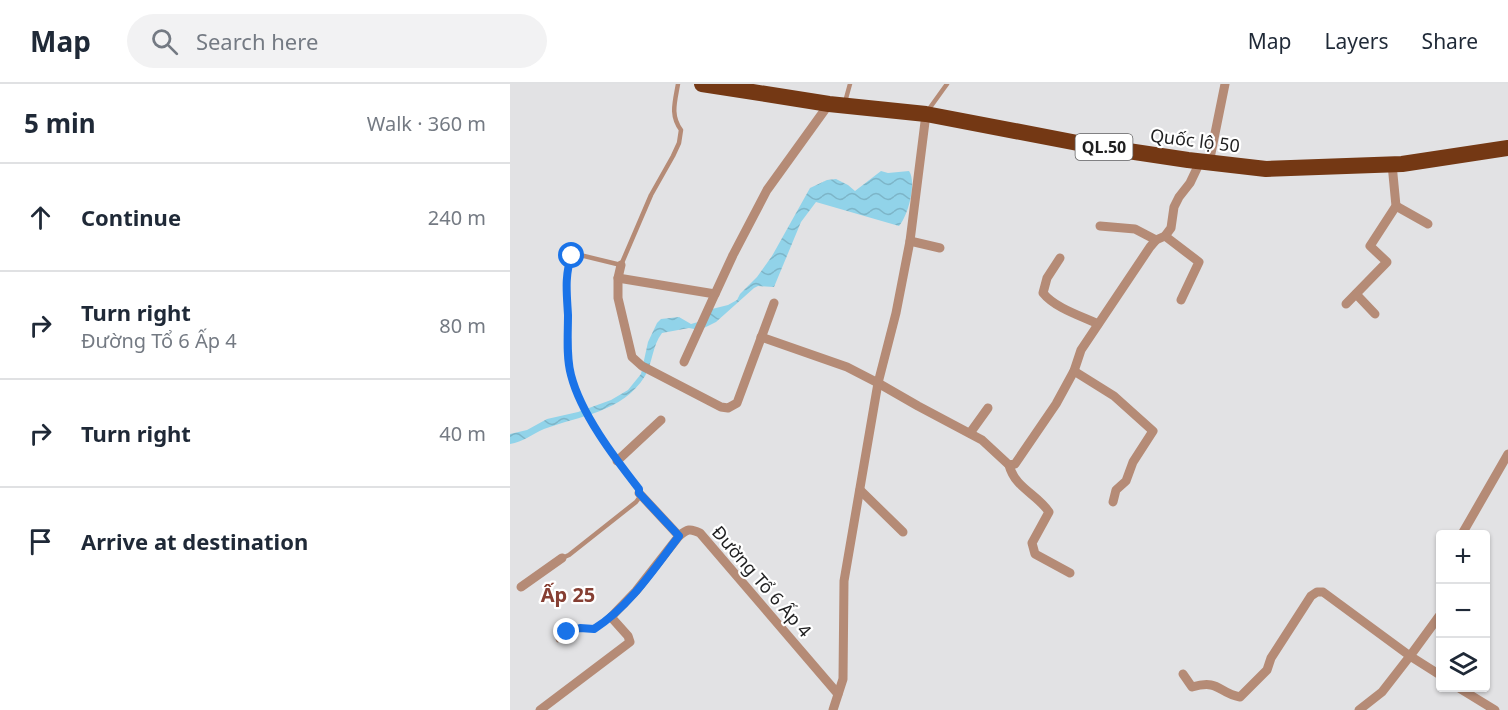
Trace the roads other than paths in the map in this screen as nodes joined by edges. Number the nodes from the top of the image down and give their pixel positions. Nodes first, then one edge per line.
1 (678, 84) edge
2 (702, 84) edge
3 (850, 84) edge
4 (947, 84) edge
5 (1225, 84) edge
6 (836, 105) junction
7 (926, 114) junction
8 (1508, 148) edge
9 (1204, 162) junction
10 (1392, 164) junction
11 (1396, 206) junction
12 (1428, 224) dead end
13 (1100, 226) dead end
14 (1161, 238) junction
15 (910, 241) junction
16 (940, 248) dead end
17 (1060, 258) dead end
18 (621, 265) junction
19 (618, 278) junction
20 (715, 294) junction
21 (1356, 294) junction
22 (1181, 300) dead end
23 (774, 303) dead end
24 (1346, 304) dead end
25 (1375, 314) dead end
26 (1098, 324) junction
27 (761, 337) junction
28 (684, 362) dead end
29 (1074, 371) junction
30 (878, 383) junction
31 (988, 408) dead end
32 (661, 420) dead end
33 (970, 433) junction
34 (1508, 454) edge
35 (617, 461) junction
36 (1009, 465) junction
37 (860, 490) junction
38 (639, 493) junction
39 (1113, 502) dead end
40 (1464, 530) edge
41 (903, 532) dead end
42 (679, 536) junction
43 (562, 558) joint
44 (1070, 573) dead end
45 (521, 587) dead end
46 (611, 617) junction
47 (1436, 620) edge
48 (558, 640) dead end
49 (1410, 656) junction
50 (1436, 672) edge
51 (1183, 674) dead end
52 (1467, 692) edge
53 (838, 694) junction
54 (540, 710) edge
55 (833, 710) edge
56 (1359, 710) edge
57 (1495, 710) edge

1 - 18 lane
2 - 6 highway, Quốc lộ 50 / QL.50
3 - 6 lane
4 - 7 lane
5 - 9 street
6 - 7 highway, Quốc lộ 50 / QL.50
6 - 20 street
7 - 9 highway, Quốc lộ 50 / QL.50
7 - 15 street
8 - 10 highway, Quốc lộ 50 / QL.50
9 - 10 highway, Quốc lộ 50 / QL.50
9 - 14 street
10 - 11 street
11 - 12 street
11 - 21 street
13 - 14 street
14 - 22 street
14 - 26 street
15 - 16 street
15 - 30 street
17 - 26 street
18 - 19 street
18 - 35 lane
19 - 20 street
19 - 27 street
20 - 28 street
21 - 24 street
21 - 25 street
23 - 27 street
26 - 29 street
27 - 30 street
29 - 36 street
29 - 39 street
30 - 33 street
30 - 37 street
31 - 33 street
32 - 35 street
33 - 36 street
34 - 40 street
35 - 38 lane
36 - 44 street
37 - 41 street
37 - 53 street
38 - 42 street
38 - 43 lane
42 - 46 street
42 - 53 street, Đường Tổ 6 Ấp 4
43 - 45 street
46 - 48 lane
46 - 54 street
47 - 49 street
49 - 50 street
49 - 51 street
49 - 56 street
52 - 57 street
53 - 55 street

